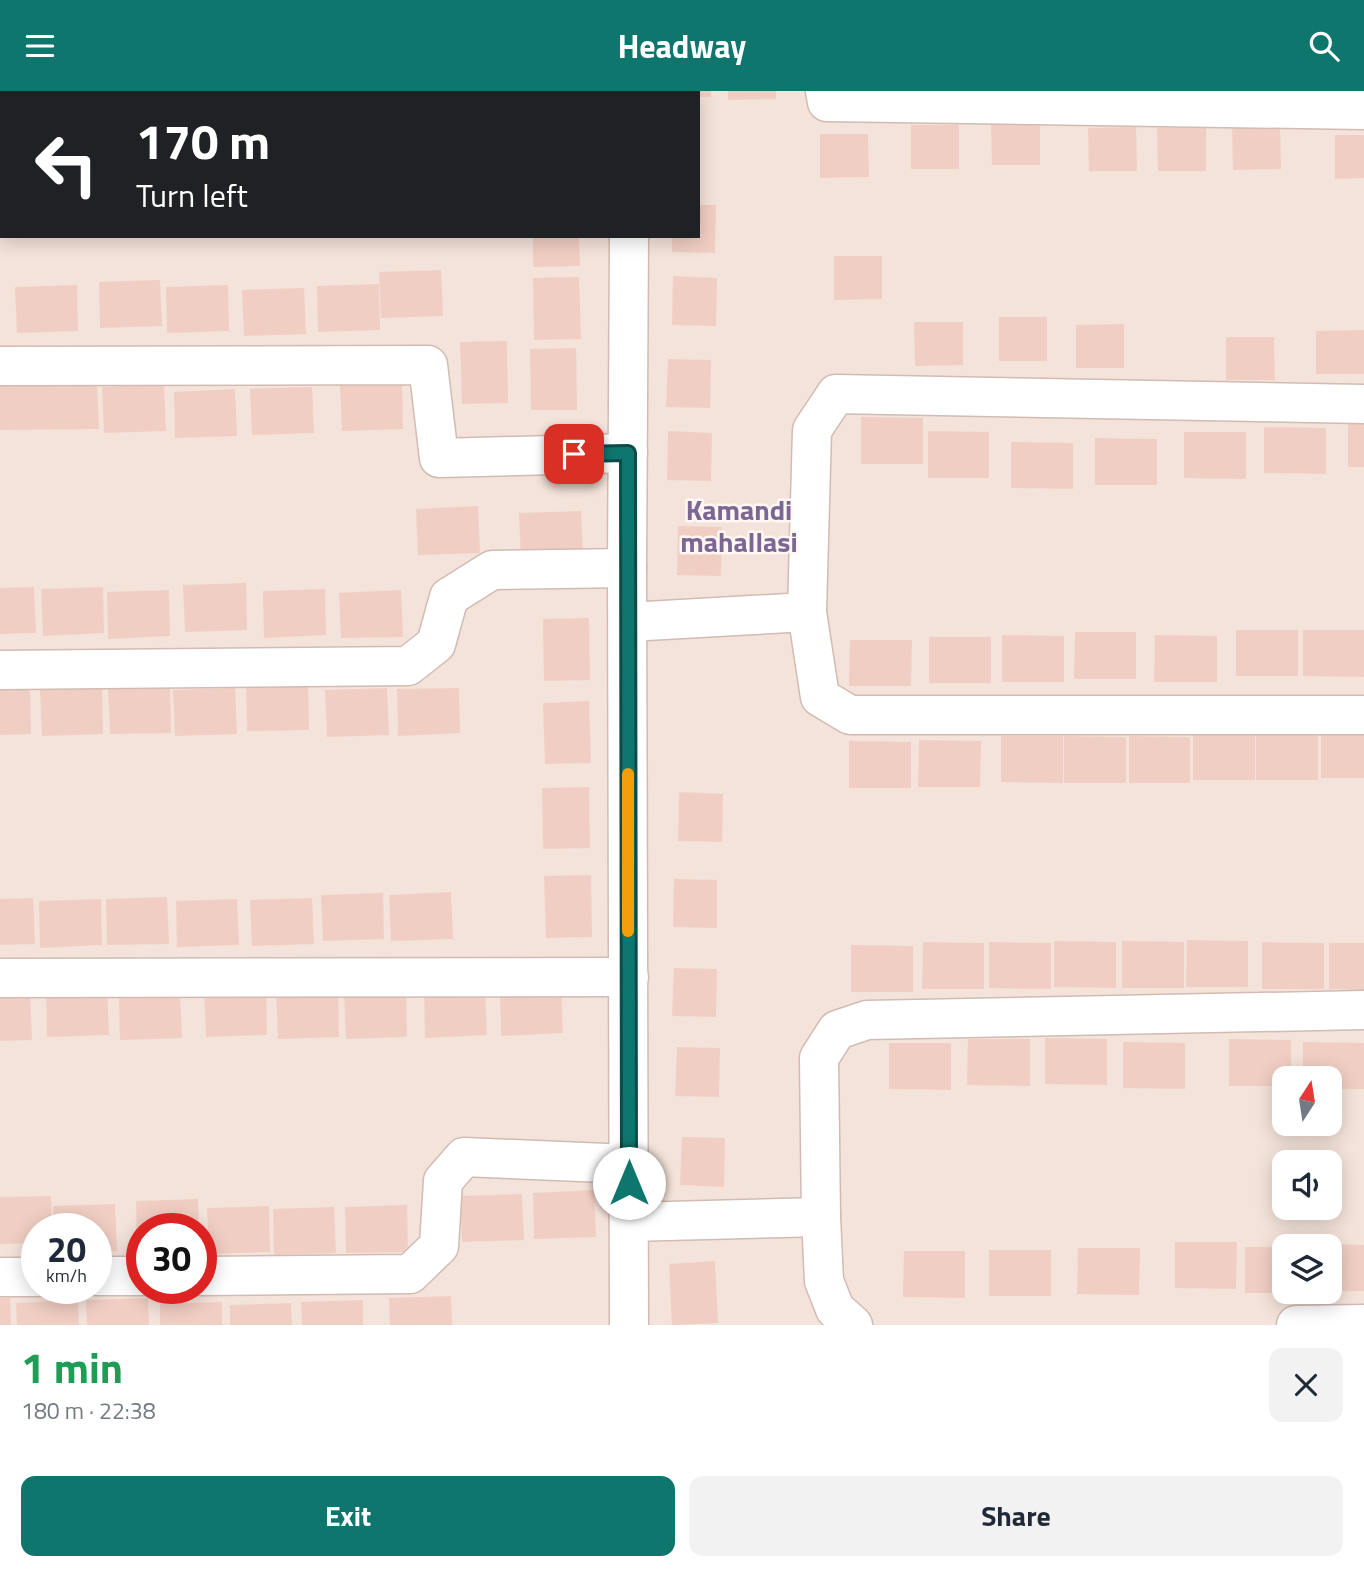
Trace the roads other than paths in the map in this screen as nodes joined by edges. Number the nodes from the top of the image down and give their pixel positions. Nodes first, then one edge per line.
1 (825, 91) edge
2 (1364, 110) edge
3 (629, 238) edge
4 (0, 366) edge
5 (1364, 404) edge
6 (628, 453) junction
7 (627, 568) junction
8 (807, 612) junction
9 (628, 622) junction
10 (0, 670) edge
11 (1364, 715) edge
12 (629, 977) junction
13 (0, 978) edge
14 (1364, 1010) edge
15 (629, 1164) junction
16 (821, 1217) junction
17 (629, 1221) junction
18 (217, 1276) edge
19 (0, 1277) edge
20 (21, 1277) edge
21 (1364, 1324) edge
22 (629, 1325) edge
23 (853, 1325) edge
24 (1296, 1325) edge

1 - 2 street
3 - 6 street
4 - 6 street
5 - 8 street
6 - 7 street
7 - 9 street
7 - 10 street
8 - 9 street
8 - 11 street
9 - 12 street
12 - 13 street
12 - 15 street
14 - 16 street
15 - 17 street
15 - 18 street
16 - 17 street
16 - 23 street
17 - 22 street
19 - 20 street
21 - 24 street

